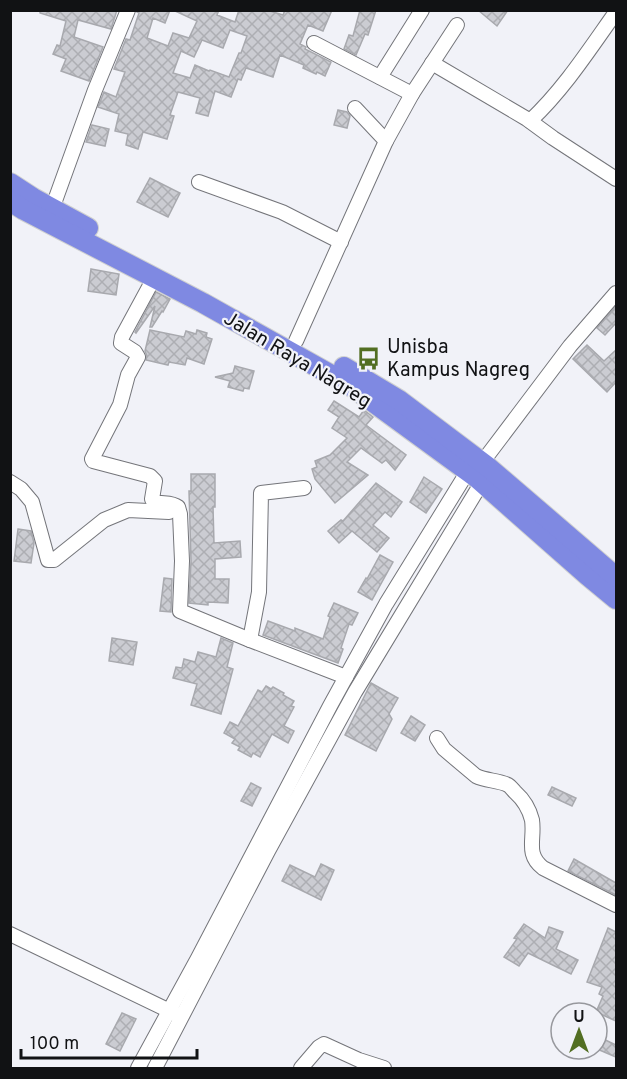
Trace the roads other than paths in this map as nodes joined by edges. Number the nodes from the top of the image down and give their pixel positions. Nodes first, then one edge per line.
1 (128, 10) edge
2 (422, 10) edge
3 (616, 12) edge
4 (457, 25) dead end
5 (314, 43) dead end
6 (432, 63) junction
7 (380, 77) junction
8 (412, 94) junction
9 (355, 108) dead end
10 (530, 121) junction
11 (386, 141) junction
12 (616, 179) edge
13 (199, 182) dead end
14 (10, 183) edge
15 (10, 201) edge
16 (52, 209) junction
17 (341, 242) junction
18 (154, 278) junction
19 (616, 293) edge
20 (296, 341) junction
21 (480, 467) junction
22 (10, 482) edge
23 (304, 488) dead end
24 (180, 512) junction
25 (616, 577) edge
26 (616, 599) edge
27 (250, 640) junction
28 (357, 657) junction
29 (370, 665) junction
30 (346, 677) junction
31 (436, 738) dead end
32 (616, 905) edge
33 (10, 934) edge
34 (176, 1014) junction
35 (138, 1068) edge
36 (155, 1068) edge
37 (301, 1068) edge
38 (384, 1068) edge

1 - 16 street
2 - 7 street
3 - 10 street
4 - 6 street
5 - 7 street
6 - 8 street
6 - 10 street
7 - 8 street
8 - 11 street
9 - 11 street
10 - 12 street
11 - 17 street
13 - 17 street
14 - 16 highway, Jalan Raya Nagreg
15 - 18 highway, Jalan Raya Nagreg
16 - 20 highway, Jalan Raya Nagreg
17 - 20 street
18 - 21 highway, Jalan Raya Nagreg
18 - 24 street
19 - 21 street
20 - 21 highway, Jalan Raya Nagreg
21 - 25 highway, Jalan Raya Nagreg
21 - 26 highway, Jalan Raya Nagreg
21 - 28 street
21 - 29 street
22 - 24 street
23 - 27 street
24 - 27 street
27 - 30 street
28 - 29 street
28 - 30 street
29 - 34 street
30 - 34 street
31 - 32 street
33 - 34 street
34 - 35 street
34 - 36 street
37 - 38 street

